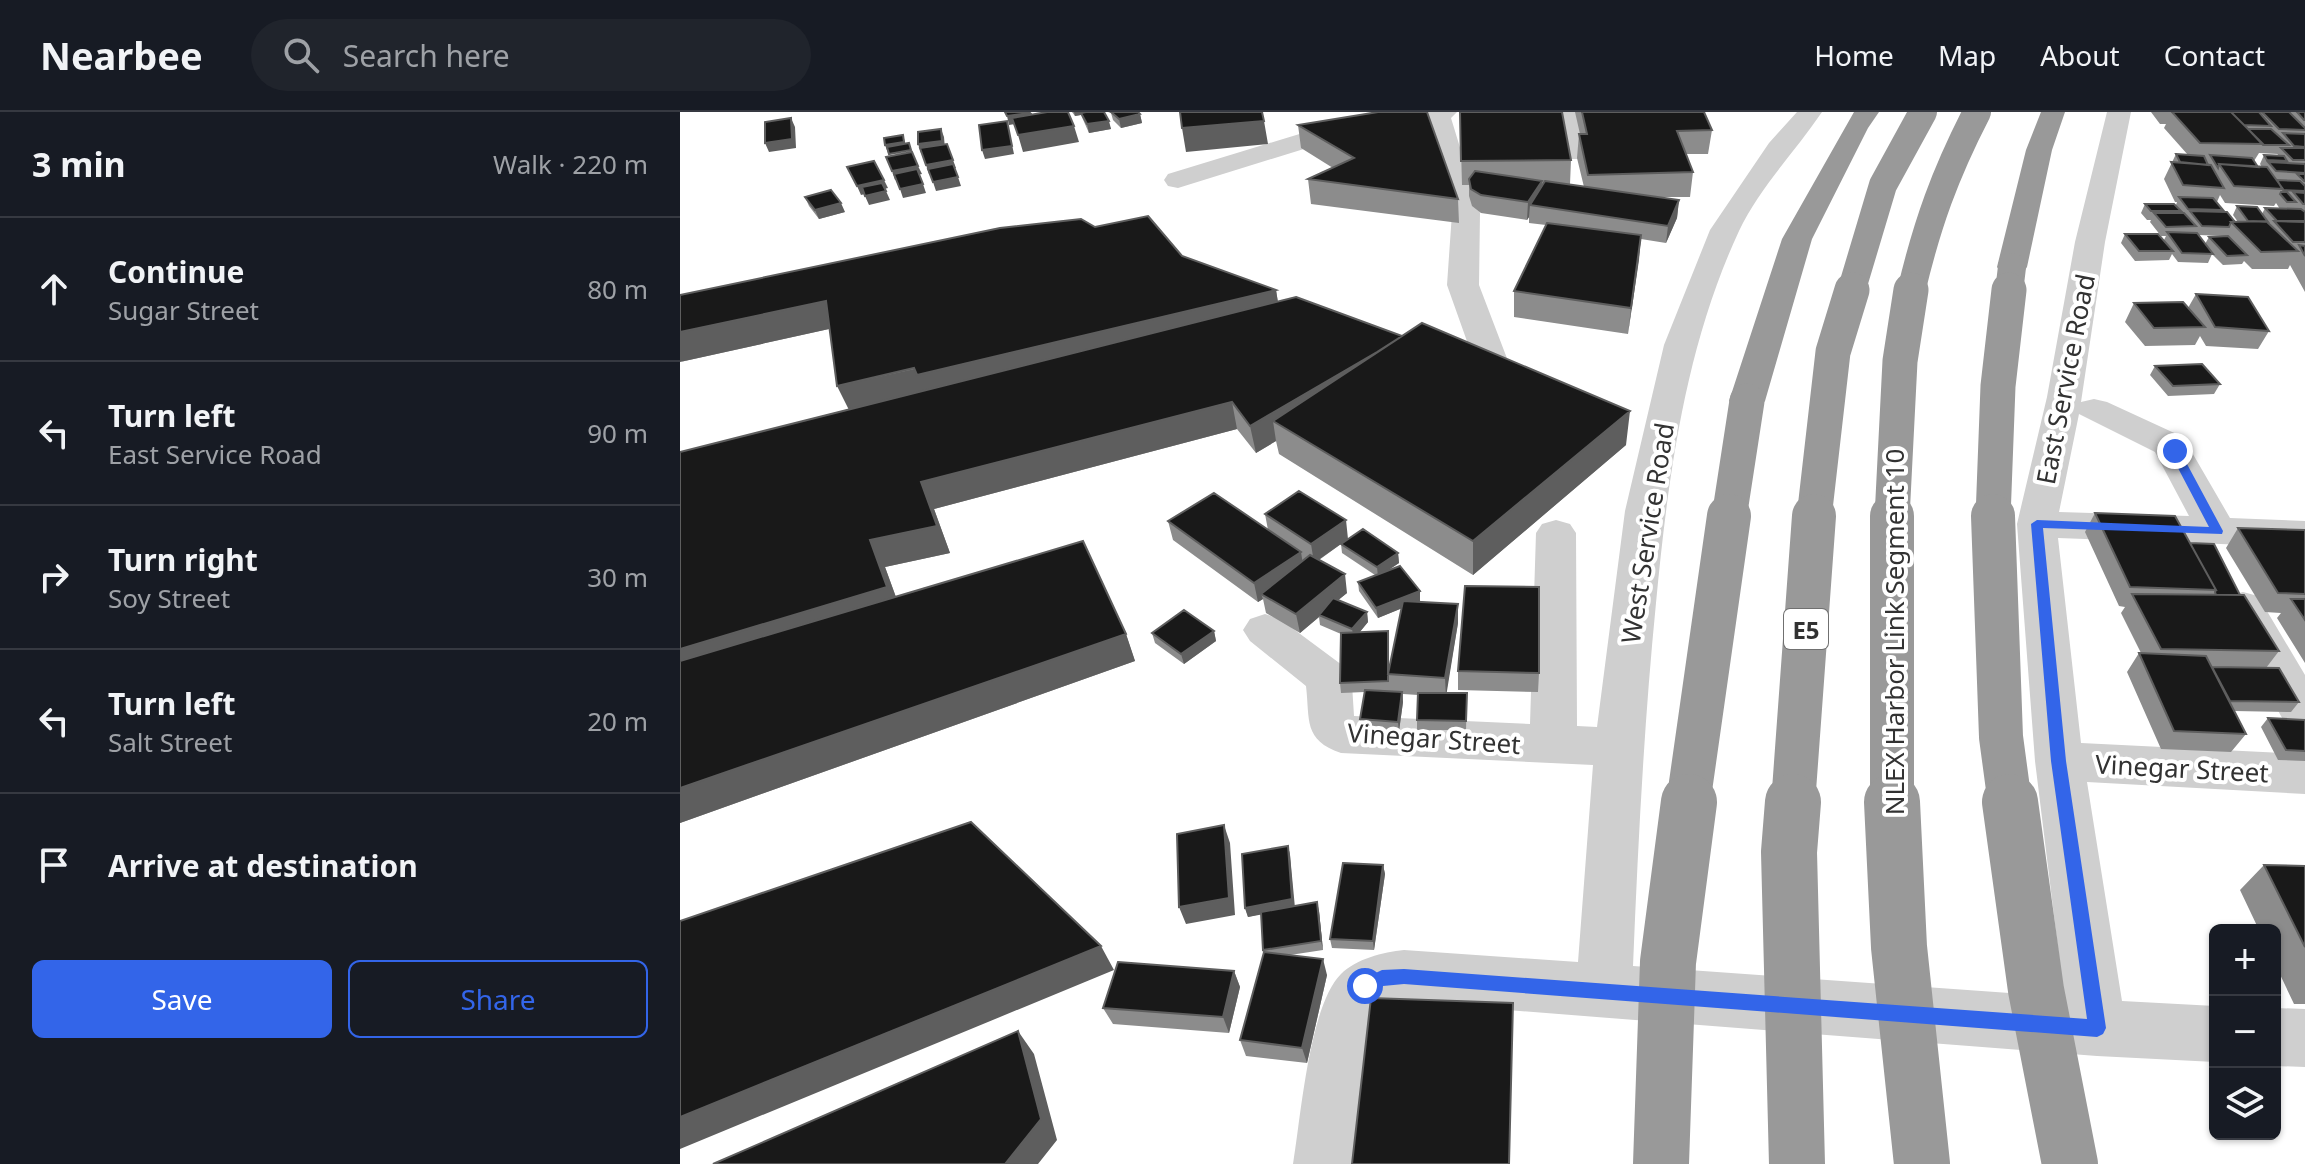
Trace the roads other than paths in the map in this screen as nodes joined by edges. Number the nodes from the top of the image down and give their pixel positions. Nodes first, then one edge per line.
1 (1566, 112) edge
2 (1810, 112) edge
3 (1867, 112) edge
4 (1923, 112) edge
5 (1977, 112) edge
6 (2053, 112) edge
7 (2119, 112) edge
8 (1442, 114) edge
9 (1576, 153) edge
10 (1178, 180) dead end
11 (1491, 361) edge
12 (2094, 410) dead end
13 (2037, 524) junction
14 (2208, 531) junction
15 (1556, 533) dead end
16 (2305, 534) edge
17 (1265, 630) dead end
18 (2305, 716) edge
19 (1553, 746) junction
20 (1618, 747) junction
21 (2059, 761) junction
22 (2305, 774) edge
23 (1604, 990) junction
24 (2097, 1028) junction
25 (2209, 1034) edge
26 (2281, 1037) edge
27 (2305, 1038) edge
28 (1325, 1164) edge
29 (1661, 1164) edge
30 (1797, 1164) edge
31 (1922, 1164) edge
32 (2070, 1164) edge

1 - 9 street
2 - 20 street, West Service Road
3 - 29 highway, bridge
4 - 30 highway, E5, bridge
5 - 31 highway, NLEX Harbor Link Segment 10, bridge
6 - 32 highway, bridge
7 - 13 street, East Service Road
8 - 10 street
8 - 11 street
12 - 14 street
13 - 14 street
13 - 21 street, East Service Road
14 - 16 street
14 - 18 street
15 - 19 street
17 - 19 street, Vinegar Street
19 - 20 street, Vinegar Street
20 - 23 street, West Service Road
21 - 22 street, Vinegar Street
21 - 24 street, East Service Road
23 - 24 street
23 - 28 street
24 - 25 street
26 - 27 street

